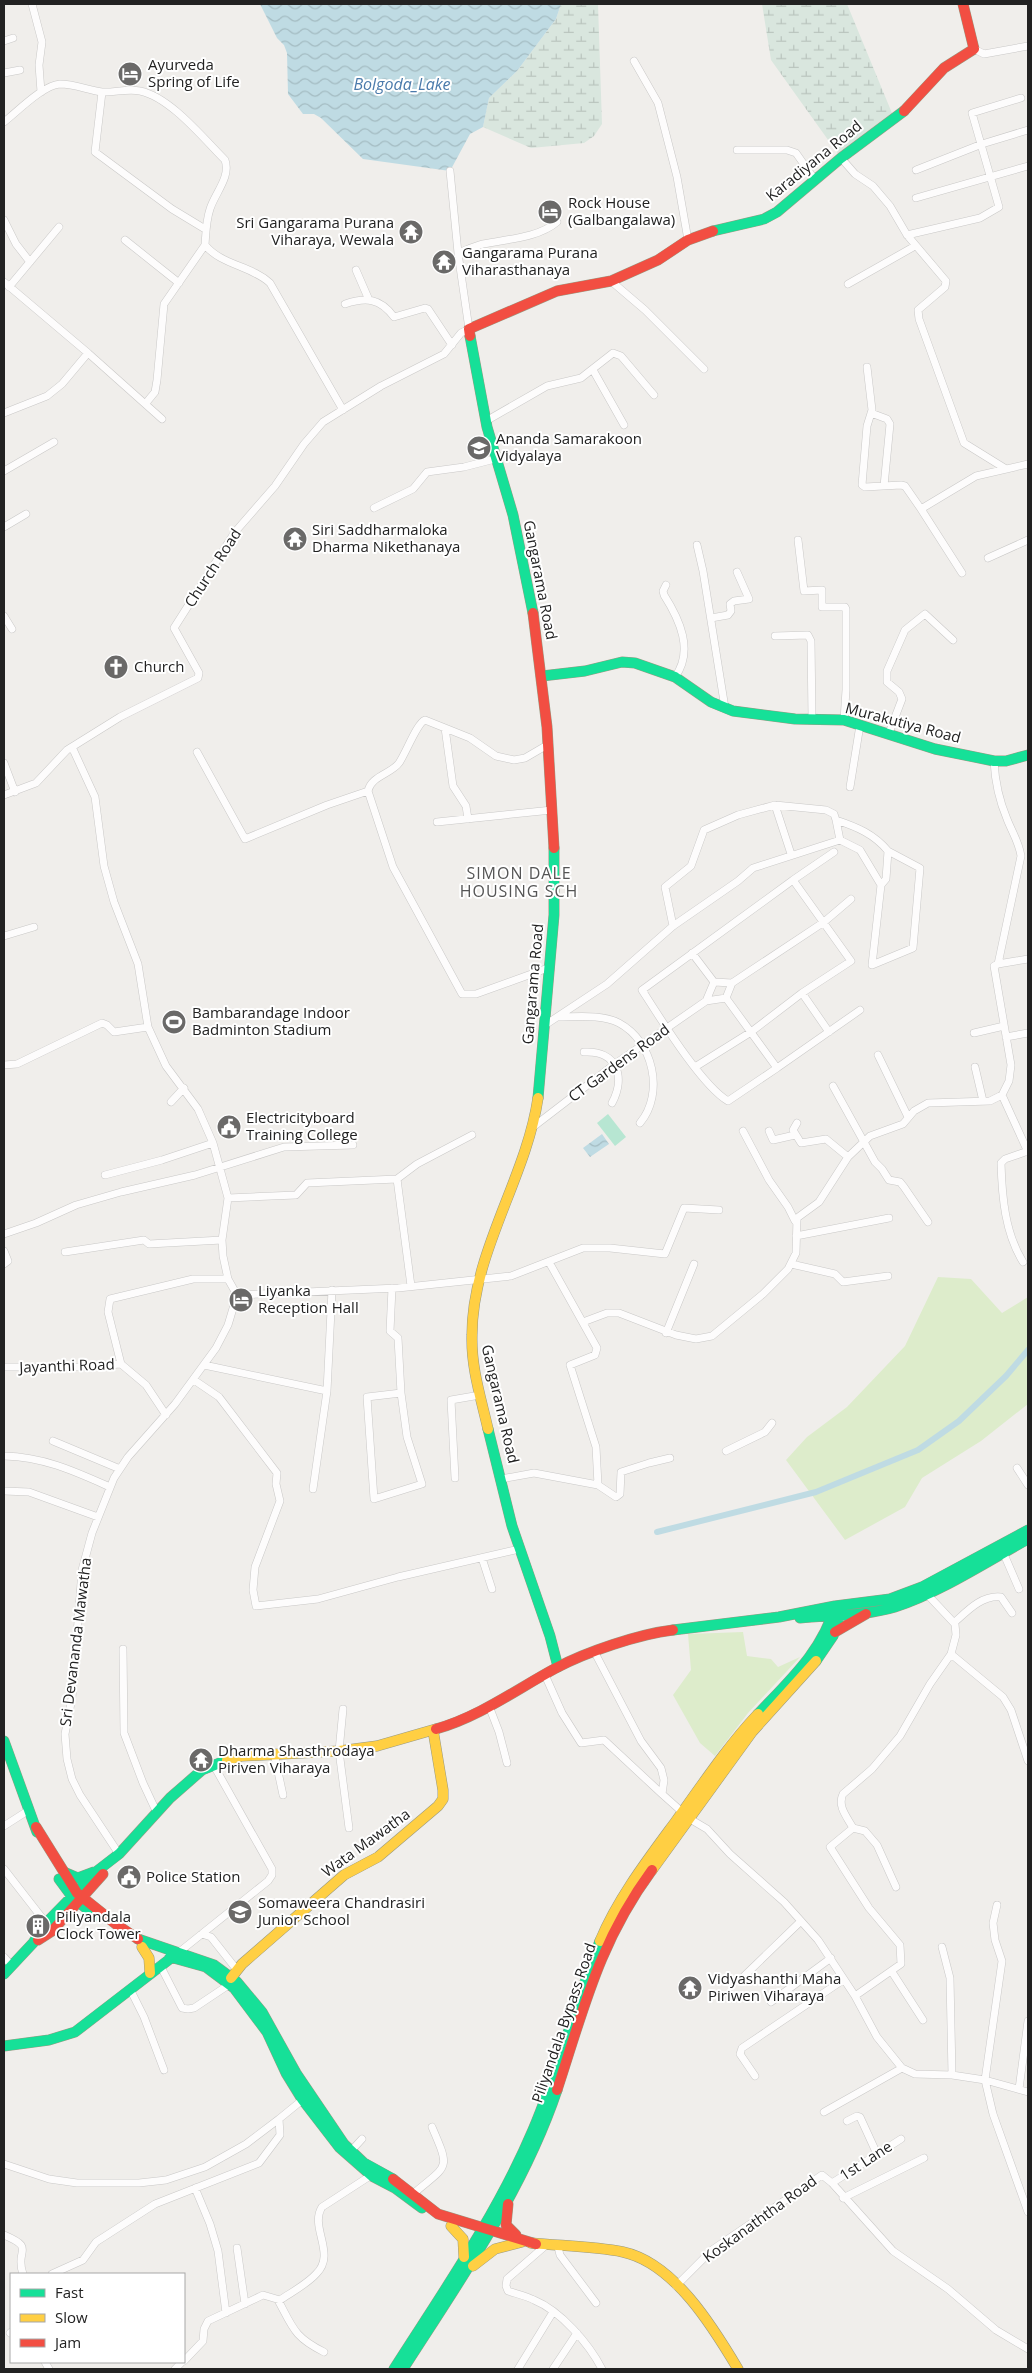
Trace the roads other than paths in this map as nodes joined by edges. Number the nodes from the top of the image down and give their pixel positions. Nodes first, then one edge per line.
1 (32, 4) edge
2 (963, 4) edge
3 (13, 38) dead end
4 (4, 40) edge
5 (1028, 46) edge
6 (974, 49) junction
7 (634, 61) dead end
8 (20, 70) dead end
9 (4, 73) edge
10 (41, 92) junction
11 (102, 92) junction
12 (1021, 98) dead end
13 (4, 122) edge
14 (1028, 130) edge
15 (982, 144) junction
16 (737, 150) dead end
17 (841, 158) junction
18 (1028, 166) edge
19 (916, 170) dead end
20 (450, 171) dead end
21 (992, 178) junction
22 (815, 180) junction
23 (916, 198) dead end
24 (4, 220) edge
25 (557, 222) dead end
26 (60, 227) dead end
27 (205, 229) junction
28 (907, 235) junction
29 (125, 240) dead end
30 (688, 240) junction
31 (205, 245) junction
32 (915, 246) junction
33 (458, 253) junction
34 (30, 262) junction
35 (356, 270) dead end
36 (611, 281) junction
37 (179, 283) junction
38 (7, 284) edge
39 (848, 284) dead end
40 (369, 300) junction
41 (346, 304) dead end
42 (469, 329) junction
43 (452, 345) junction
44 (88, 353) junction
45 (867, 367) dead end
46 (704, 369) dead end
47 (593, 370) junction
48 (654, 395) dead end
49 (146, 404) junction
50 (343, 410) junction
51 (871, 412) junction
52 (4, 413) edge
53 (162, 419) dead end
54 (486, 421) junction
55 (624, 425) dead end
56 (54, 442) dead end
57 (495, 459) junction
58 (1028, 464) edge
59 (1006, 469) junction
60 (4, 471) edge
61 (884, 486) junction
62 (374, 508) dead end
63 (921, 509) junction
64 (26, 514) dead end
65 (4, 528) edge
66 (798, 540) dead end
67 (1028, 540) edge
68 (697, 545) dead end
69 (988, 558) dead end
70 (737, 572) dead end
71 (962, 573) dead end
72 (666, 585) dead end
73 (4, 616) edge
74 (711, 618) junction
75 (12, 629) dead end
76 (775, 636) dead end
77 (953, 640) dead end
78 (542, 676) junction
79 (675, 677) junction
80 (725, 708) junction
81 (812, 718) junction
82 (844, 720) junction
83 (860, 724) junction
84 (445, 728) junction
85 (889, 733) junction
86 (549, 744) junction
87 (72, 747) junction
88 (197, 752) dead end
89 (1028, 755) edge
90 (994, 761) junction
91 (4, 762) edge
92 (850, 787) dead end
93 (368, 791) junction
94 (15, 792) junction
95 (4, 795) edge
96 (775, 805) junction
97 (552, 810) junction
98 (468, 818) junction
99 (836, 820) junction
100 (437, 822) dead end
101 (840, 840) junction
102 (888, 851) junction
103 (834, 852) dead end
104 (791, 854) junction
105 (793, 880) junction
106 (881, 885) junction
107 (851, 899) dead end
108 (824, 922) junction
109 (673, 926) junction
110 (34, 927) dead end
111 (4, 936) edge
112 (692, 954) junction
113 (1028, 959) edge
114 (998, 964) junction
115 (548, 968) junction
116 (714, 982) junction
117 (732, 983) junction
118 (802, 993) junction
119 (726, 998) junction
120 (706, 1001) junction
121 (860, 1010) dead end
122 (558, 1017) junction
123 (545, 1025) junction
124 (1004, 1026) junction
125 (148, 1027) junction
126 (667, 1028) junction
127 (751, 1032) junction
128 (829, 1032) junction
129 (974, 1033) dead end
130 (1028, 1033) edge
131 (1006, 1037) junction
132 (642, 1045) junction
133 (584, 1052) dead end
134 (878, 1055) dead end
135 (614, 1064) junction
136 (4, 1065) edge
137 (695, 1067) junction
138 (975, 1067) dead end
139 (777, 1068) junction
140 (833, 1086) dead end
141 (184, 1088) junction
142 (1002, 1096) junction
143 (983, 1101) junction
144 (171, 1102) dead end
145 (612, 1104) dead end
146 (908, 1117) junction
147 (640, 1123) dead end
148 (797, 1123) dead end
149 (533, 1128) junction
150 (743, 1131) dead end
151 (769, 1131) dead end
152 (795, 1135) junction
153 (472, 1136) dead end
154 (864, 1141) junction
155 (213, 1143) junction
156 (353, 1145) dead end
157 (1028, 1152) edge
158 (848, 1157) junction
159 (220, 1168) junction
160 (105, 1175) dead end
161 (397, 1179) junction
162 (228, 1198) junction
163 (719, 1210) dead end
164 (889, 1218) dead end
165 (796, 1221) junction
166 (928, 1222) dead end
167 (4, 1234) edge
168 (796, 1236) junction
169 (222, 1240) junction
170 (4, 1251) edge
171 (65, 1252) dead end
172 (549, 1262) junction
173 (1023, 1262) dead end
174 (4, 1264) edge
175 (694, 1264) dead end
176 (791, 1264) junction
177 (888, 1276) dead end
178 (228, 1279) junction
179 (481, 1279) junction
180 (411, 1286) junction
181 (392, 1288) junction
182 (332, 1290) junction
183 (237, 1295) junction
184 (583, 1322) junction
185 (666, 1333) junction
186 (121, 1364) junction
187 (204, 1365) junction
188 (4, 1367) edge
189 (194, 1380) junction
190 (327, 1391) junction
191 (401, 1393) junction
192 (480, 1395) junction
193 (166, 1415) junction
194 (772, 1423) dead end
195 (53, 1441) dead end
196 (726, 1451) dead end
197 (4, 1456) edge
198 (670, 1458) dead end
199 (1017, 1468) dead end
200 (120, 1469) junction
201 (455, 1478) dead end
202 (501, 1478) junction
203 (598, 1484) junction
204 (1028, 1485) edge
205 (110, 1487) junction
206 (313, 1489) dead end
207 (4, 1491) edge
208 (98, 1517) junction
209 (1028, 1530) edge
210 (1028, 1540) edge
211 (520, 1549) junction
212 (1002, 1552) junction
213 (482, 1558) junction
214 (492, 1589) dead end
215 (1019, 1589) dead end
216 (924, 1590) junction
217 (839, 1610) junction
218 (872, 1612) junction
219 (1012, 1613) dead end
220 (779, 1617) junction
221 (810, 1617) junction
222 (955, 1622) junction
223 (835, 1632) junction
224 (822, 1640) junction
225 (123, 1650) dead end
226 (594, 1651) junction
227 (951, 1654) junction
228 (558, 1667) junction
229 (545, 1675) junction
230 (489, 1706) junction
231 (343, 1709) dead end
232 (433, 1730) junction
233 (4, 1741) edge
234 (339, 1751) junction
235 (274, 1753) junction
236 (1028, 1761) edge
237 (507, 1763) dead end
238 (213, 1764) junction
239 (662, 1794) junction
240 (284, 1795) dead end
241 (29, 1810) junction
242 (157, 1813) junction
243 (687, 1816) junction
244 (4, 1826) edge
245 (36, 1827) junction
246 (349, 1828) dead end
247 (853, 1828) junction
248 (117, 1855) junction
249 (4, 1869) edge
250 (61, 1870) junction
251 (97, 1871) junction
252 (896, 1887) dead end
253 (78, 1898) junction
254 (998, 1905) dead end
255 (801, 1921) junction
256 (46, 1923) junction
257 (202, 1934) junction
258 (34, 1942) junction
259 (142, 1947) junction
260 (942, 1947) dead end
261 (174, 1955) junction
262 (4, 1957) edge
263 (831, 1958) junction
264 (12, 1966) junction
265 (160, 1966) junction
266 (892, 1972) junction
267 (150, 1973) junction
268 (4, 1974) edge
269 (233, 1977) junction
270 (740, 1980) dead end
271 (843, 1980) junction
272 (130, 1989) junction
273 (855, 1996) junction
274 (771, 2002) dead end
275 (923, 2020) dead end
276 (1028, 2021) edge
277 (4, 2046) edge
278 (902, 2068) junction
279 (164, 2070) dead end
280 (952, 2075) junction
281 (755, 2076) dead end
282 (985, 2080) junction
283 (1019, 2089) junction
284 (1028, 2092) edge
285 (306, 2097) junction
286 (824, 2112) dead end
287 (279, 2119) junction
288 (847, 2121) dead end
289 (432, 2127) dead end
290 (362, 2139) dead end
291 (900, 2139) dead end
292 (351, 2151) junction
293 (877, 2154) junction
294 (924, 2158) dead end
295 (4, 2164) edge
296 (374, 2173) junction
297 (832, 2183) junction
298 (195, 2188) junction
299 (413, 2194) junction
300 (511, 2194) junction
301 (843, 2198) junction
302 (495, 2203) junction
303 (1028, 2212) edge
304 (450, 2222) junction
305 (485, 2232) junction
306 (4, 2234) edge
307 (521, 2240) junction
308 (541, 2245) junction
309 (558, 2247) junction
310 (237, 2248) dead end
311 (463, 2260) junction
312 (23, 2273) edge
313 (54, 2273) edge
314 (462, 2276) junction
315 (676, 2286) junction
316 (278, 2300) junction
317 (596, 2303) dead end
318 (245, 2304) junction
319 (553, 2312) junction
320 (226, 2313) junction
321 (577, 2333) junction
322 (1028, 2349) edge
323 (324, 2352) dead end
324 (185, 2359) edge
325 (394, 2369) edge
326 (403, 2369) edge
327 (518, 2369) edge
328 (553, 2369) edge
329 (602, 2369) edge
330 (738, 2369) edge

1 - 10 street
2 - 6 main road
3 - 4 street
5 - 6 street
6 - 17 main road, Karadiyana Road
7 - 30 street
8 - 9 street
10 - 11 street
10 - 13 street
11 - 27 street
11 - 27 street
12 - 15 street
14 - 15 street
15 - 19 street
15 - 21 street
16 - 22 street
17 - 22 main road, Karadiyana Road
17 - 28 street
18 - 21 street
20 - 33 street, Gangarama Road
21 - 23 street
21 - 28 street
22 - 30 main road, Karadiyana Road
24 - 34 street
25 - 33 street
26 - 34 street
27 - 31 street
28 - 32 street
29 - 37 street
30 - 36 main road, Karadiyana Road
31 - 37 street
31 - 50 street
32 - 39 street
32 - 59 street
33 - 42 street, Gangarama Road
34 - 38 street
35 - 40 street
36 - 42 main road, Karadiyana Road
36 - 46 street
37 - 49 street
38 - 44 street
40 - 41 street
40 - 43 street
42 - 43 street, Church Road
42 - 54 main road, Gangarama Road
43 - 50 street, Church Road
44 - 49 street
44 - 52 street
45 - 51 street
47 - 48 street
47 - 54 street
47 - 55 street
49 - 53 street
50 - 87 street, Church Road
51 - 61 street
51 - 61 street
54 - 57 main road, Gangarama Road
56 - 60 street
57 - 62 street
57 - 78 main road, Gangarama Road
58 - 59 street
59 - 63 street
61 - 63 street
63 - 71 street
64 - 65 street
66 - 82 street
67 - 69 street
68 - 74 street
70 - 74 street
72 - 79 street
73 - 75 street
74 - 80 street
76 - 81 street
77 - 85 street
78 - 79 main road, Murakutiya Road
78 - 86 main road, Gangarama Road
79 - 80 main road, Murakutiya Road
80 - 81 main road, Murakutiya Road
81 - 82 main road, Murakutiya Road
82 - 83 main road, Murakutiya Road
83 - 85 main road, Murakutiya Road
83 - 92 street
84 - 86 street
84 - 93 street
84 - 98 street
85 - 90 main road, Murakutiya Road
86 - 97 main road, Gangarama Road
87 - 94 street, Church Road
87 - 125 street
88 - 93 street
89 - 90 main road, Murakutiya Road
90 - 114 street
91 - 94 street
93 - 115 street
94 - 95 street, Church Road
96 - 99 street
96 - 104 street
96 - 109 street
97 - 98 street
97 - 115 main road, Gangarama Road
98 - 100 street
99 - 101 street
99 - 102 street
101 - 104 street
101 - 106 street
102 - 106 street
102 - 106 street
103 - 105 street
104 - 109 street
105 - 108 street
105 - 112 street
107 - 108 street
108 - 117 street
108 - 118 street
109 - 122 street
110 - 111 street
112 - 116 street
112 - 126 street
113 - 114 street
114 - 124 street
115 - 123 main road, Gangarama Road
116 - 117 street
116 - 120 street
117 - 119 street
118 - 127 street
118 - 128 street
119 - 120 street, CT Gardens Road
119 - 127 street
120 - 126 street, CT Gardens Road
121 - 128 street
122 - 123 street
122 - 132 street
123 - 149 main road, Gangarama Road
124 - 129 street
124 - 131 street
125 - 136 street
125 - 141 street
126 - 132 street, CT Gardens Road
126 - 137 street
127 - 137 street
127 - 139 street
128 - 139 street
130 - 131 street
131 - 142 street
132 - 135 street, CT Gardens Road
132 - 147 street
133 - 135 street
134 - 146 street
135 - 145 street
135 - 149 street, CT Gardens Road
137 - 139 street
138 - 143 street
140 - 154 street
141 - 144 street
141 - 155 street
142 - 143 street
142 - 157 street
143 - 146 street
146 - 154 street
148 - 152 street
149 - 179 main road, Gangarama Road
150 - 165 street
151 - 152 street
152 - 158 street
153 - 161 street
154 - 158 street
154 - 166 street
155 - 159 street
155 - 160 street
156 - 159 street
157 - 173 street
158 - 165 street
159 - 162 street
159 - 167 street
161 - 162 street
161 - 180 street
162 - 169 street
163 - 172 street
164 - 168 street
165 - 168 street
168 - 176 street
169 - 171 street
169 - 178 street
170 - 174 street
172 - 179 street
172 - 184 street
175 - 185 street
176 - 177 street
176 - 185 street
178 - 183 street
178 - 186 street
179 - 180 street
179 - 192 main road, Gangarama Road
180 - 181 street
181 - 182 street
181 - 191 street
182 - 183 street
182 - 190 street
183 - 187 street, Sri Devananda Mawatha
184 - 185 street
184 - 203 street
186 - 188 street, Jayanthi Road
186 - 193 street, Jayanthi Road
187 - 189 street, Sri Devananda Mawatha
187 - 190 street
189 - 193 street, Sri Devananda Mawatha
189 - 213 street
190 - 206 street
191 - 191 street
192 - 201 street
192 - 202 main road, Gangarama Road
193 - 200 street, Sri Devananda Mawatha
194 - 196 street
195 - 200 street
197 - 205 street
198 - 203 street
199 - 204 street
200 - 205 street, Sri Devananda Mawatha
202 - 203 street
202 - 211 main road, Gangarama Road
205 - 208 street, Sri Devananda Mawatha
207 - 208 street
208 - 248 street, Sri Devananda Mawatha
209 - 216 main road
210 - 212 main road
211 - 213 street
211 - 228 main road, Gangarama Road
212 - 215 street
212 - 216 main road
213 - 214 street
216 - 217 main road
216 - 218 main road
216 - 222 street
217 - 218 main road
217 - 220 main road
217 - 221 main road
217 - 223 main road, Piliyandala Bypass Road
217 - 224 main road, Piliyandala Bypass Road
218 - 223 main road
219 - 222 street
220 - 221 main road
220 - 226 main road
221 - 224 main road
222 - 227 street
223 - 243 main road, Piliyandala Bypass Road
224 - 243 main road, Piliyandala Bypass Road
225 - 242 street
226 - 228 main road
226 - 239 street
227 - 236 street
227 - 247 street
228 - 229 main road
229 - 230 main road
229 - 239 street
230 - 232 main road
230 - 237 street
231 - 234 street
232 - 234 main road
232 - 269 main road, Wata Mawatha
233 - 241 main road
234 - 235 main road
234 - 246 street
235 - 238 main road
235 - 240 street
238 - 242 main road
238 - 257 street
239 - 243 street
241 - 244 street
241 - 245 main road
242 - 248 main road
243 - 255 street
243 - 300 main road, Piliyandala Bypass Road
243 - 302 main road, Piliyandala Bypass Road
245 - 250 main road
245 - 253 main road
247 - 252 street
247 - 266 street
248 - 251 main road
248 - 253 main road
249 - 256 street
250 - 251 main road
250 - 253 main road
251 - 253 main road
253 - 256 main road
253 - 258 main road
253 - 259 main road
253 - 261 main road
254 - 282 street
255 - 263 street
255 - 270 street
256 - 258 main road
257 - 261 street
257 - 269 street
258 - 264 main road
259 - 261 main road
259 - 267 main road
260 - 280 street
261 - 265 main road
261 - 269 main road
262 - 264 street
263 - 271 street
263 - 274 street
264 - 268 main road
265 - 267 main road
265 - 269 street
266 - 273 street
266 - 275 street
267 - 272 main road
269 - 285 main road
271 - 273 street
271 - 281 street
272 - 277 main road
272 - 279 street
273 - 278 street
276 - 283 street
278 - 280 street
278 - 286 street
280 - 282 street
282 - 283 street
282 - 303 street
283 - 284 street
285 - 287 street
285 - 292 main road
285 - 296 main road
287 - 295 street
287 - 298 street
288 - 293 street
289 - 299 street
290 - 292 street
291 - 293 street, 1st Lane
292 - 296 main road
293 - 297 street, 1st Lane
294 - 301 street
296 - 299 main road
296 - 304 main road
296 - 316 street
297 - 301 street, Koskanaththa Road
297 - 315 street, Koskanaththa Road
298 - 313 street
298 - 320 street
299 - 304 main road
300 - 305 main road, Piliyandala Bypass Road
300 - 307 main road
301 - 322 street, Koskanaththa Road
302 - 304 main road
302 - 305 main road, Piliyandala Bypass Road
304 - 305 main road
304 - 311 main road
305 - 307 main road
305 - 311 main road, Piliyandala Bypass Road
305 - 314 main road, Piliyandala Bypass Road
306 - 312 street
307 - 308 main road
307 - 314 main road
308 - 309 main road
308 - 319 street
309 - 315 main road
309 - 317 street
310 - 318 street
311 - 325 main road, Piliyandala Bypass Road
314 - 326 main road, Piliyandala Bypass Road
315 - 330 main road
316 - 318 street
316 - 323 street
318 - 320 street
319 - 321 street
319 - 327 street
320 - 324 street
321 - 328 street
321 - 329 street

